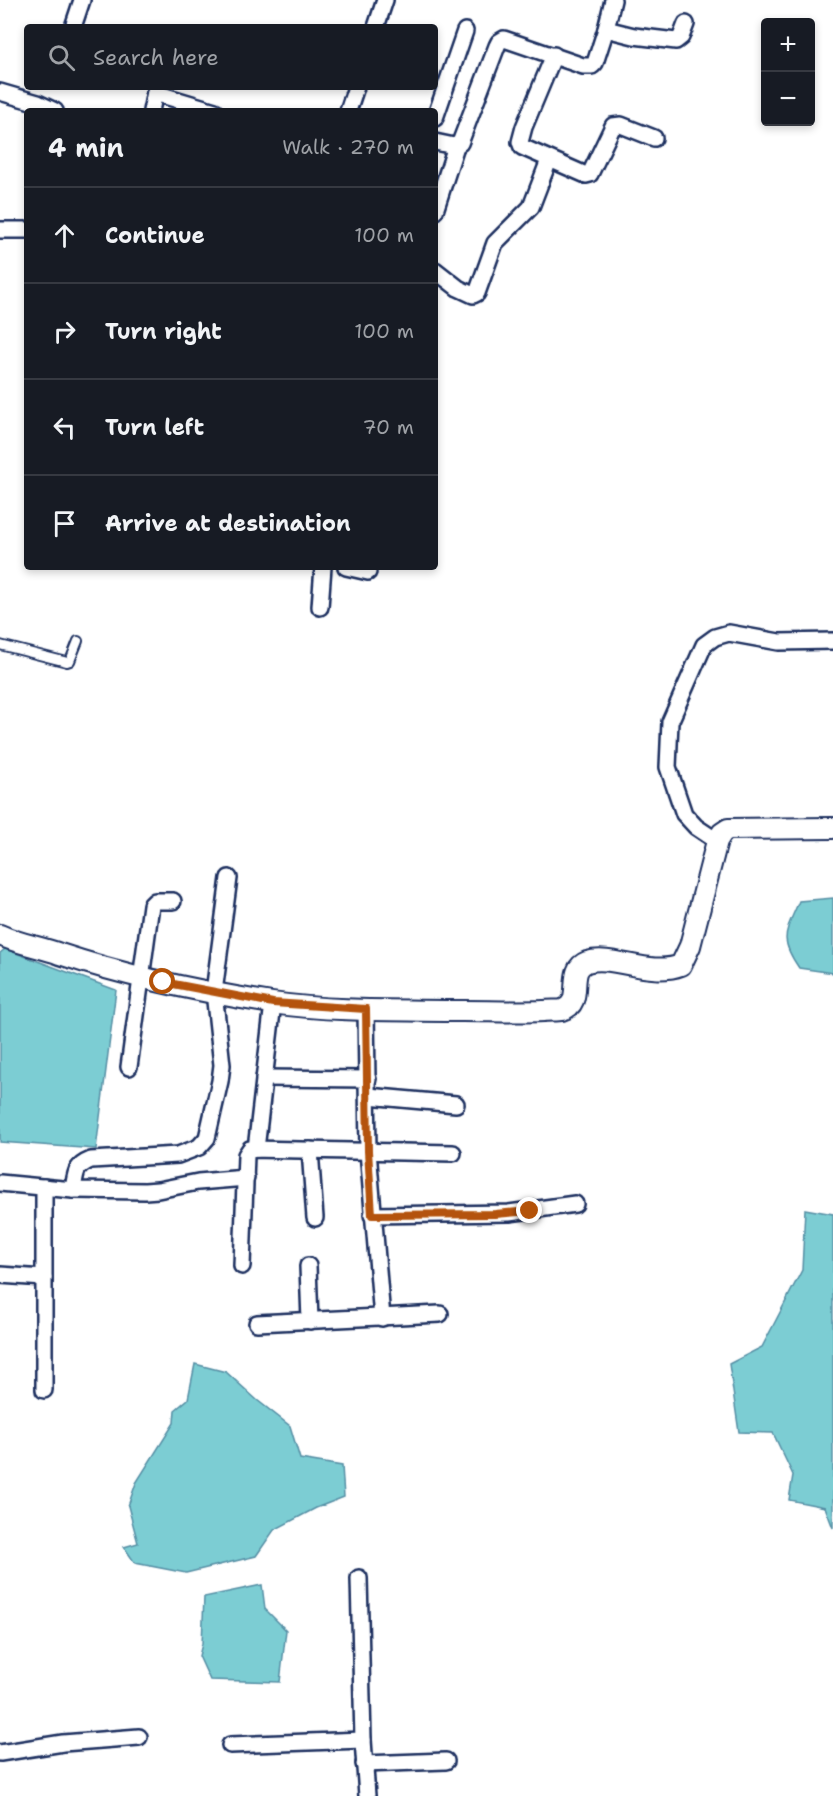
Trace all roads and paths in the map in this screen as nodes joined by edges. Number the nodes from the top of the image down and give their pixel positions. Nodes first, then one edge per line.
1 (82, 0) edge
2 (385, 0) edge
3 (612, 0) edge
4 (74, 24) edge
5 (377, 24) edge
6 (686, 24) dead end
7 (606, 29) junction
8 (465, 31) dead end
9 (554, 55) junction
10 (155, 90) edge
11 (355, 90) edge
12 (0, 92) edge
13 (49, 108) edge
14 (152, 108) edge
15 (206, 108) edge
16 (349, 108) edge
17 (438, 109) edge
18 (654, 138) dead end
19 (438, 143) edge
20 (456, 146) junction
21 (549, 160) junction
22 (438, 202) edge
23 (0, 230) edge
24 (24, 230) edge
25 (438, 272) edge
26 (323, 570) edge
27 (359, 570) edge
28 (368, 572) dead end
29 (320, 607) dead end
30 (78, 641) dead end
31 (833, 641) edge
32 (0, 645) edge
33 (833, 828) edge
34 (717, 841) junction
35 (229, 878) dead end
36 (172, 901) dead end
37 (0, 935) edge
38 (140, 976) junction
39 (214, 992) junction
40 (273, 1003) junction
41 (366, 1009) junction
42 (129, 1067) dead end
43 (264, 1078) junction
44 (368, 1079) junction
45 (368, 1096) junction
46 (456, 1104) dead end
47 (256, 1149) junction
48 (310, 1150) junction
49 (368, 1151) junction
50 (453, 1153) dead end
51 (246, 1178) junction
52 (0, 1183) edge
53 (44, 1187) junction
54 (73, 1190) junction
55 (575, 1204) dead end
56 (372, 1215) junction
57 (315, 1218) dead end
58 (242, 1266) dead end
59 (308, 1266) dead end
60 (0, 1275) edge
61 (44, 1278) junction
62 (440, 1314) dead end
63 (382, 1318) junction
64 (310, 1321) junction
65 (257, 1323) dead end
66 (44, 1389) dead end
67 (359, 1578) dead end
68 (140, 1737) dead end
69 (363, 1740) junction
70 (230, 1745) dead end
71 (0, 1753) edge
72 (447, 1761) dead end
73 (364, 1764) junction
74 (367, 1796) edge

1 - 4 street
2 - 5 street
3 - 7 street
6 - 7 street
7 - 9 street
8 - 17 street
9 - 20 street
9 - 21 street
10 - 14 street
10 - 15 street
11 - 16 street
12 - 13 street
18 - 21 street
19 - 20 street
20 - 22 street
21 - 25 street
23 - 24 street
26 - 29 street
27 - 28 street
30 - 32 lane
31 - 34 street
33 - 34 street
34 - 41 street
35 - 39 street
36 - 38 street
37 - 38 street
38 - 39 street
38 - 42 street
39 - 40 street
39 - 54 street
40 - 41 street
40 - 43 street
41 - 44 street
43 - 44 street
43 - 47 street
44 - 45 street
45 - 46 street
45 - 49 street
47 - 48 street
47 - 51 street
48 - 49 street
48 - 57 street
49 - 50 street
49 - 56 street
51 - 54 street
51 - 58 street
52 - 53 street
53 - 54 street
53 - 61 street
55 - 56 street
56 - 63 street
59 - 64 street
60 - 61 street
61 - 66 street
62 - 63 street
63 - 64 street
64 - 65 street
67 - 69 street
68 - 71 street
69 - 70 street
69 - 73 street
72 - 73 street
73 - 74 street

